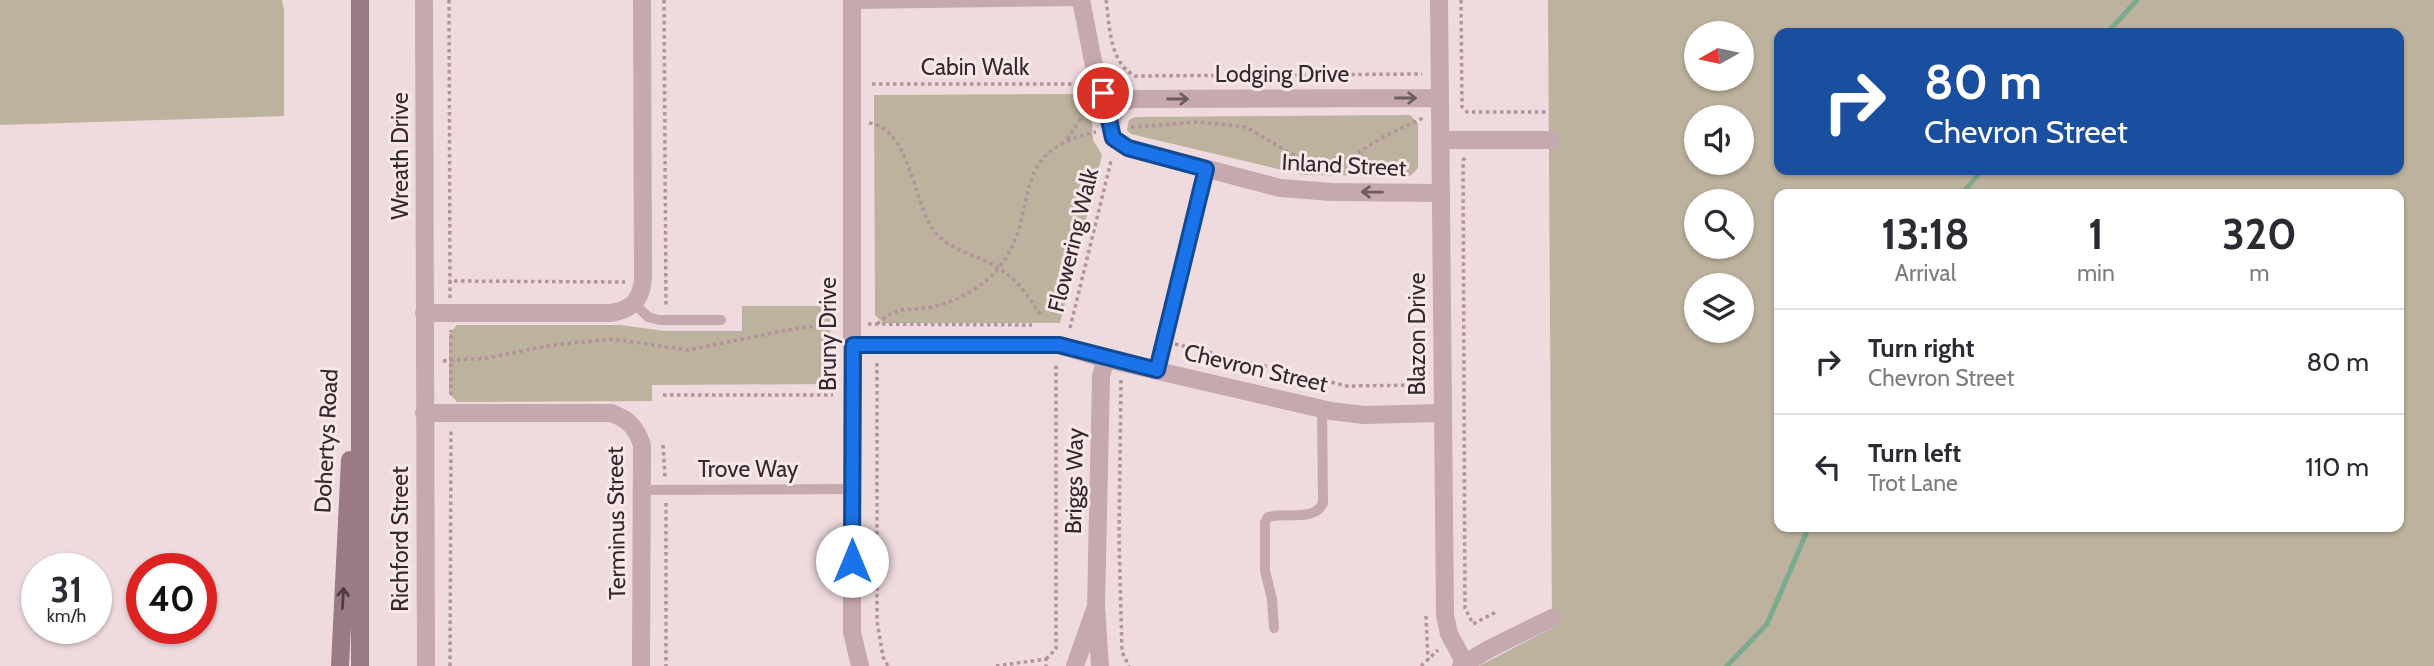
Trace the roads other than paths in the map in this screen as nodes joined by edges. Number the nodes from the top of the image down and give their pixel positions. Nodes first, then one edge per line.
1 (360, 0) edge
2 (424, 0) edge
3 (642, 0) edge
4 (1081, 0) edge
5 (1439, 0) edge
6 (852, 2) edge
7 (1095, 71) junction
8 (1440, 98) junction
9 (1115, 117) junction
10 (1441, 139) junction
11 (1550, 140) dead end
12 (1206, 169) junction
13 (1440, 193) junction
14 (361, 218) junction
15 (635, 304) junction
16 (424, 313) junction
17 (721, 320) dead end
18 (853, 345) junction
19 (1106, 359) junction
20 (1157, 370) junction
21 (1322, 409) junction
22 (424, 413) junction
23 (1442, 413) junction
24 (853, 489) junction
25 (642, 491) junction
26 (1096, 606) junction
27 (1552, 618) dead end
28 (1274, 628) dead end
29 (1463, 664) edge
30 (340, 666) edge
31 (360, 666) edge
32 (426, 666) edge
33 (641, 666) edge
34 (860, 666) edge
35 (1074, 666) edge
36 (1100, 666) edge

1 - 14 main road, Dohertys Road
2 - 16 street, Wreath Drive
3 - 15 street
4 - 6 lane
4 - 7 street
5 - 8 street, Blazon Drive
6 - 18 street, Bruny Drive
7 - 9 street
7 - 9 street
9 -> 8 street, Lodging Drive
8 - 10 street, Blazon Drive
9 - 12 street, Inland Street
10 - 11 street
10 - 13 street, Blazon Drive
13 -> 12 street, Inland Street
12 - 20 lane
13 - 23 street, Blazon Drive
30 -> 14 main road, Dohertys Road
14 - 31 main road, Dohertys Road
15 - 16 street
15 - 17 lane
16 - 22 street, Wreath Drive
18 - 19 street, Chevron Street
18 - 24 street, Bruny Drive
19 - 20 street, Chevron Street
19 - 26 street, Briggs Way
20 - 21 street, Chevron Street
21 - 23 street, Chevron Street
21 - 28 lane
22 - 25 street, Terminus Street
22 - 32 street, Richford Street
23 - 29 street, Blazon Drive
24 - 25 lane, Trove Way
24 - 34 street, Bruny Drive
25 - 33 street, Terminus Street
26 - 35 street, Briggs Way
26 - 36 street, Briggs Way
27 - 29 street

